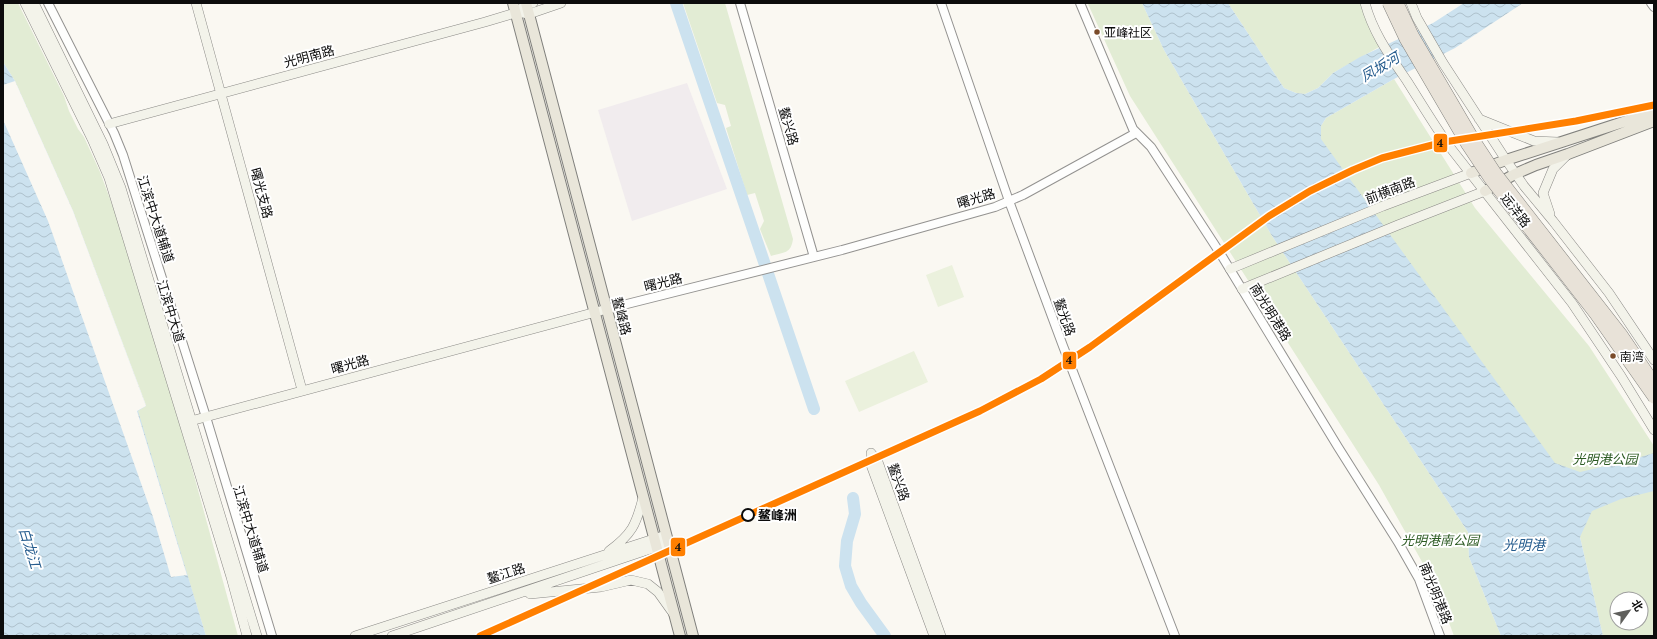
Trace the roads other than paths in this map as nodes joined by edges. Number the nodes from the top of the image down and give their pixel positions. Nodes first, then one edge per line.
1 (25, 3) edge
2 (34, 3) edge
3 (48, 3) edge
4 (196, 3) edge
5 (562, 3) edge
6 (740, 3) edge
7 (941, 3) edge
8 (1080, 3) edge
9 (1365, 3) edge
10 (1388, 3) edge
11 (1398, 3) edge
12 (1411, 3) edge
13 (1651, 3) edge
14 (528, 6) edge
15 (1654, 7) edge
16 (514, 8) edge
17 (221, 93) junction
18 (1654, 112) edge
19 (1477, 118) junction
20 (1654, 122) edge
21 (109, 124) junction
22 (1136, 133) junction
23 (1562, 142) junction
24 (1568, 154) junction
25 (1506, 160) junction
26 (1471, 173) junction
27 (1515, 174) junction
28 (1485, 191) junction
29 (1009, 201) junction
30 (1553, 221) junction
31 (814, 257) junction
32 (1230, 269) junction
33 (1242, 289) junction
34 (607, 309) junction
35 (595, 312) junction
36 (1654, 360) edge
37 (1654, 382) edge
38 (302, 390) junction
39 (1654, 398) edge
40 (206, 417) junction
41 (188, 422) junction
42 (1654, 430) edge
43 (643, 498) junction
44 (667, 539) junction
45 (655, 544) junction
46 (603, 555) junction
47 (514, 596) junction
48 (674, 613) junction
49 (247, 636) edge
50 (257, 636) edge
51 (272, 636) edge
52 (355, 636) edge
53 (392, 636) edge
54 (680, 636) edge
55 (693, 636) edge
56 (934, 636) edge
57 (941, 636) edge
58 (1175, 636) edge
59 (1439, 636) edge

1 - 41 main road, 江滨中大道
2 - 41 main road, 江滨中大道
3 - 21 street, 江滨中大道辅道
4 - 17 main road, 曙光支路
5 - 14 main road
6 - 31 street, 鳌兴路
7 - 29 street, 鳌光路
8 - 22 street, 南光明港路
9 - 26 main road, 远洋路
10 - 39 highway, bridge
11 - 37 highway, bridge
12 - 19 main road, 远洋路
13 - 15 street
14 - 16 main road, 光明南路
14 - 34 main road, 鳌峰路
16 - 17 main road, 光明南路
16 - 35 main road, 鳌峰路
17 - 21 main road, 光明南路
17 - 38 main road, 曙光支路
18 - 23 main road, 前横南路
19 - 23 main road, 前横南路
19 - 25 main road, 远洋路
20 - 24 main road
21 - 40 street, 江滨中大道辅道
22 - 29 street, 曙光路
22 - 32 street, 南光明港路
23 - 25 main road, 前横南路
24 - 27 main road
24 - 30 main road
25 - 26 main road, 前横南路
25 - 27 main road, 远洋路
26 - 28 main road, 远洋路
26 - 32 main road, 前横南路
27 - 28 main road
27 - 30 main road, 远洋路
28 - 33 main road
28 - 42 main road, 远洋路
29 - 31 street, 曙光路
29 - 58 street, 鳌光路
30 - 36 main road, 远洋路
31 - 34 street, 曙光路
32 - 33 street, 南光明港路
33 - 59 street, 南光明港路
34 - 35 main road, 曙光路
34 - 44 main road, 鳌峰路
35 - 38 main road, 曙光路
35 - 43 main road, 鳌峰路
38 - 40 main road, 曙光路
40 - 41 main road, 曙光路
40 - 51 street, 江滨中大道辅道
41 - 49 main road, 江滨中大道
41 - 50 main road, 江滨中大道
43 - 45 main road, 鳌峰路
43 - 46 main road
44 - 45 main road, 鳌江路
44 - 55 main road, 鳌峰路
45 - 46 main road, 鳌江路
45 - 47 main road, 鳌江路
45 - 48 main road, 鳌峰路
46 - 52 main road, 鳌江路
47 - 48 main road
47 - 53 main road, 鳌江路
48 - 54 main road, 鳌峰路
56 - 57 main road, 鳌兴路

